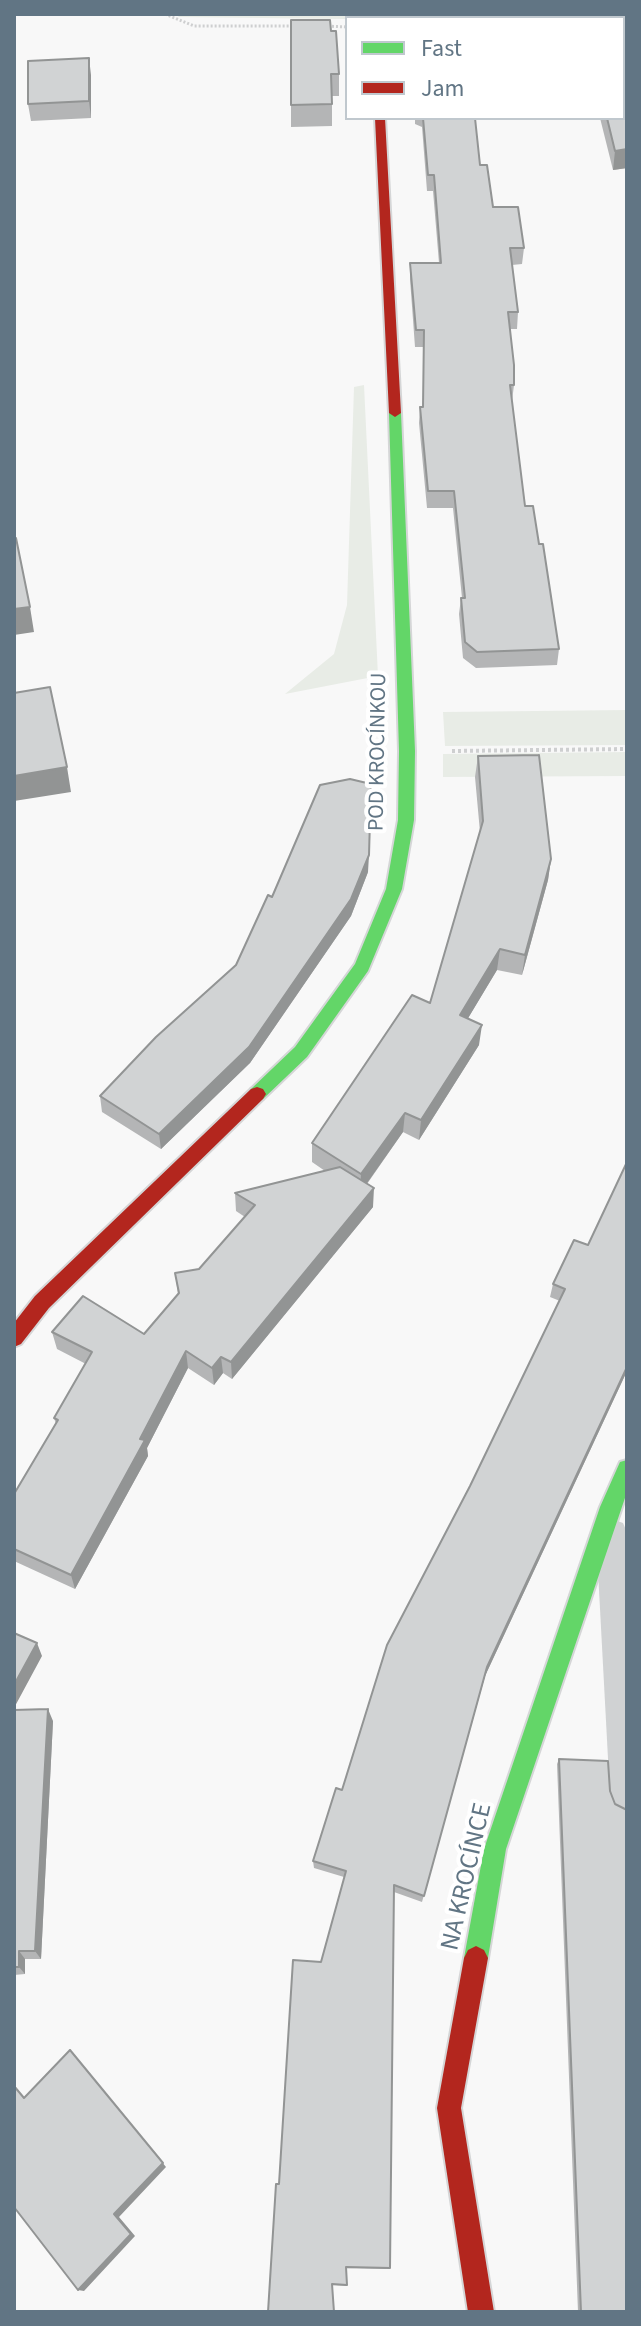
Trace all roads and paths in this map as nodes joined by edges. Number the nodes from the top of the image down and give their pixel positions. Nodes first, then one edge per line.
1 (165, 14) edge
2 (309, 26) edge
3 (324, 26) edge
4 (345, 27) edge
5 (380, 120) edge
6 (627, 749) edge
7 (407, 751) junction
8 (14, 1338) edge
9 (627, 1469) edge
10 (610, 1507) junction
11 (627, 1796) edge
12 (481, 2312) edge

1 - 2 path
3 - 4 path
5 - 7 street, POD KROCÍNKOU
6 - 7 path
7 - 8 street, POD KROCÍNKOU
9 - 10 street, NA KROCÍNCE
10 - 11 lane
10 - 12 street, NA KROCÍNCE

